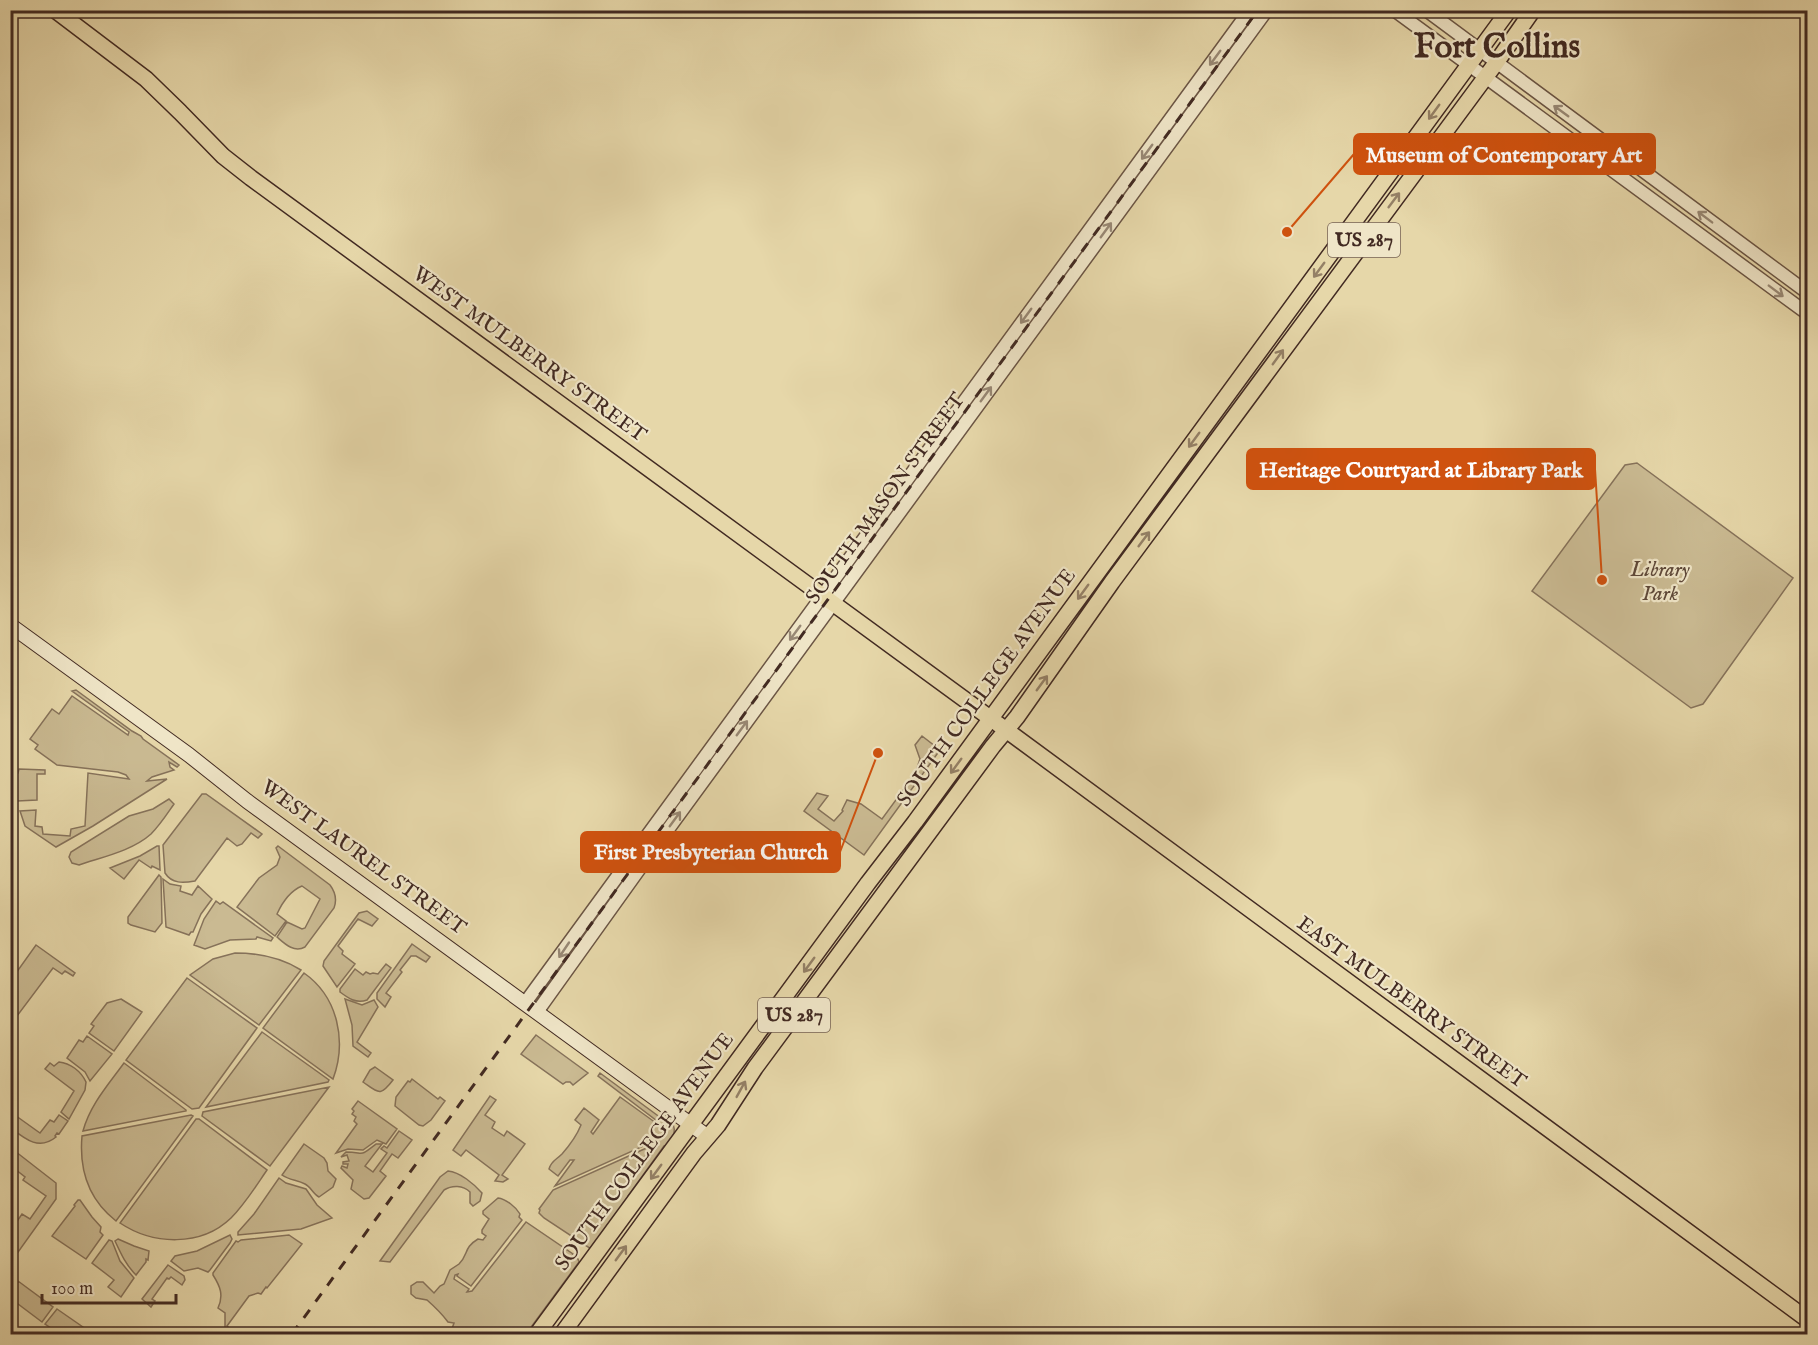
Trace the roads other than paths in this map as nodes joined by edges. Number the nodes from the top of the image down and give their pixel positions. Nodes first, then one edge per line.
1 (55, 10) edge
2 (1250, 10) edge
3 (1267, 10) edge
4 (1394, 10) edge
5 (1426, 10) edge
6 (1509, 10) edge
7 (1533, 10) edge
8 (1479, 51) junction
9 (1496, 63) junction
10 (1469, 65) junction
11 (1485, 78) junction
12 (1808, 293) edge
13 (1808, 314) edge
14 (828, 599) junction
15 (10, 625) edge
16 (990, 718) junction
17 (1006, 730) junction
18 (915, 822) junction
19 (868, 883) junction
20 (882, 895) junction
21 (830, 966) junction
22 (525, 1003) junction
23 (537, 1012) junction
24 (691, 1125) junction
25 (708, 1137) junction
26 (590, 1262) junction
27 (587, 1300) junction
28 (1808, 1320) edge
29 (537, 1335) edge
30 (562, 1335) edge

1 - 14 main road, WEST MULBERRY STREET
2 -> 14 street, SOUTH MASON STREET
14 -> 3 street, SOUTH MASON STREET
4 - 10 street
5 - 8 street
6 - 8 main road, US 287
7 - 9 main road, US 287
8 - 9 street
8 - 10 main road, US 287
9 - 11 main road, US 287
12 -> 9 street
10 - 11 street
10 -> 16 main road, SOUTH COLLEGE AVENUE / US 287
11 -> 13 street
17 -> 11 main road, SOUTH COLLEGE AVENUE / US 287
14 - 16 main road, WEST MULBERRY STREET
14 -> 22 street, SOUTH MASON STREET
23 -> 14 street, SOUTH MASON STREET
15 - 22 main road, WEST LAUREL STREET
16 - 17 main road, EAST MULBERRY STREET
16 -> 18 main road, SOUTH COLLEGE AVENUE / US 287
17 - 20 main road, SOUTH COLLEGE AVENUE / US 287
17 - 28 main road, EAST MULBERRY STREET
18 - 19 main road, SOUTH COLLEGE AVENUE / US 287
18 - 20 main road
19 - 21 main road
19 -> 24 main road, SOUTH COLLEGE AVENUE / US 287
20 - 21 main road, SOUTH COLLEGE AVENUE / US 287
25 -> 21 main road, SOUTH COLLEGE AVENUE / US 287
22 - 23 main road, WEST LAUREL STREET
23 - 24 main road, WEST LAUREL STREET
24 - 25 main road, WEST LAUREL STREET
24 -> 26 main road, SOUTH COLLEGE AVENUE / US 287
27 -> 25 main road, SOUTH COLLEGE AVENUE / US 287
26 - 27 main road
26 - 29 main road, SOUTH COLLEGE AVENUE / US 287
27 - 30 main road, SOUTH COLLEGE AVENUE / US 287

